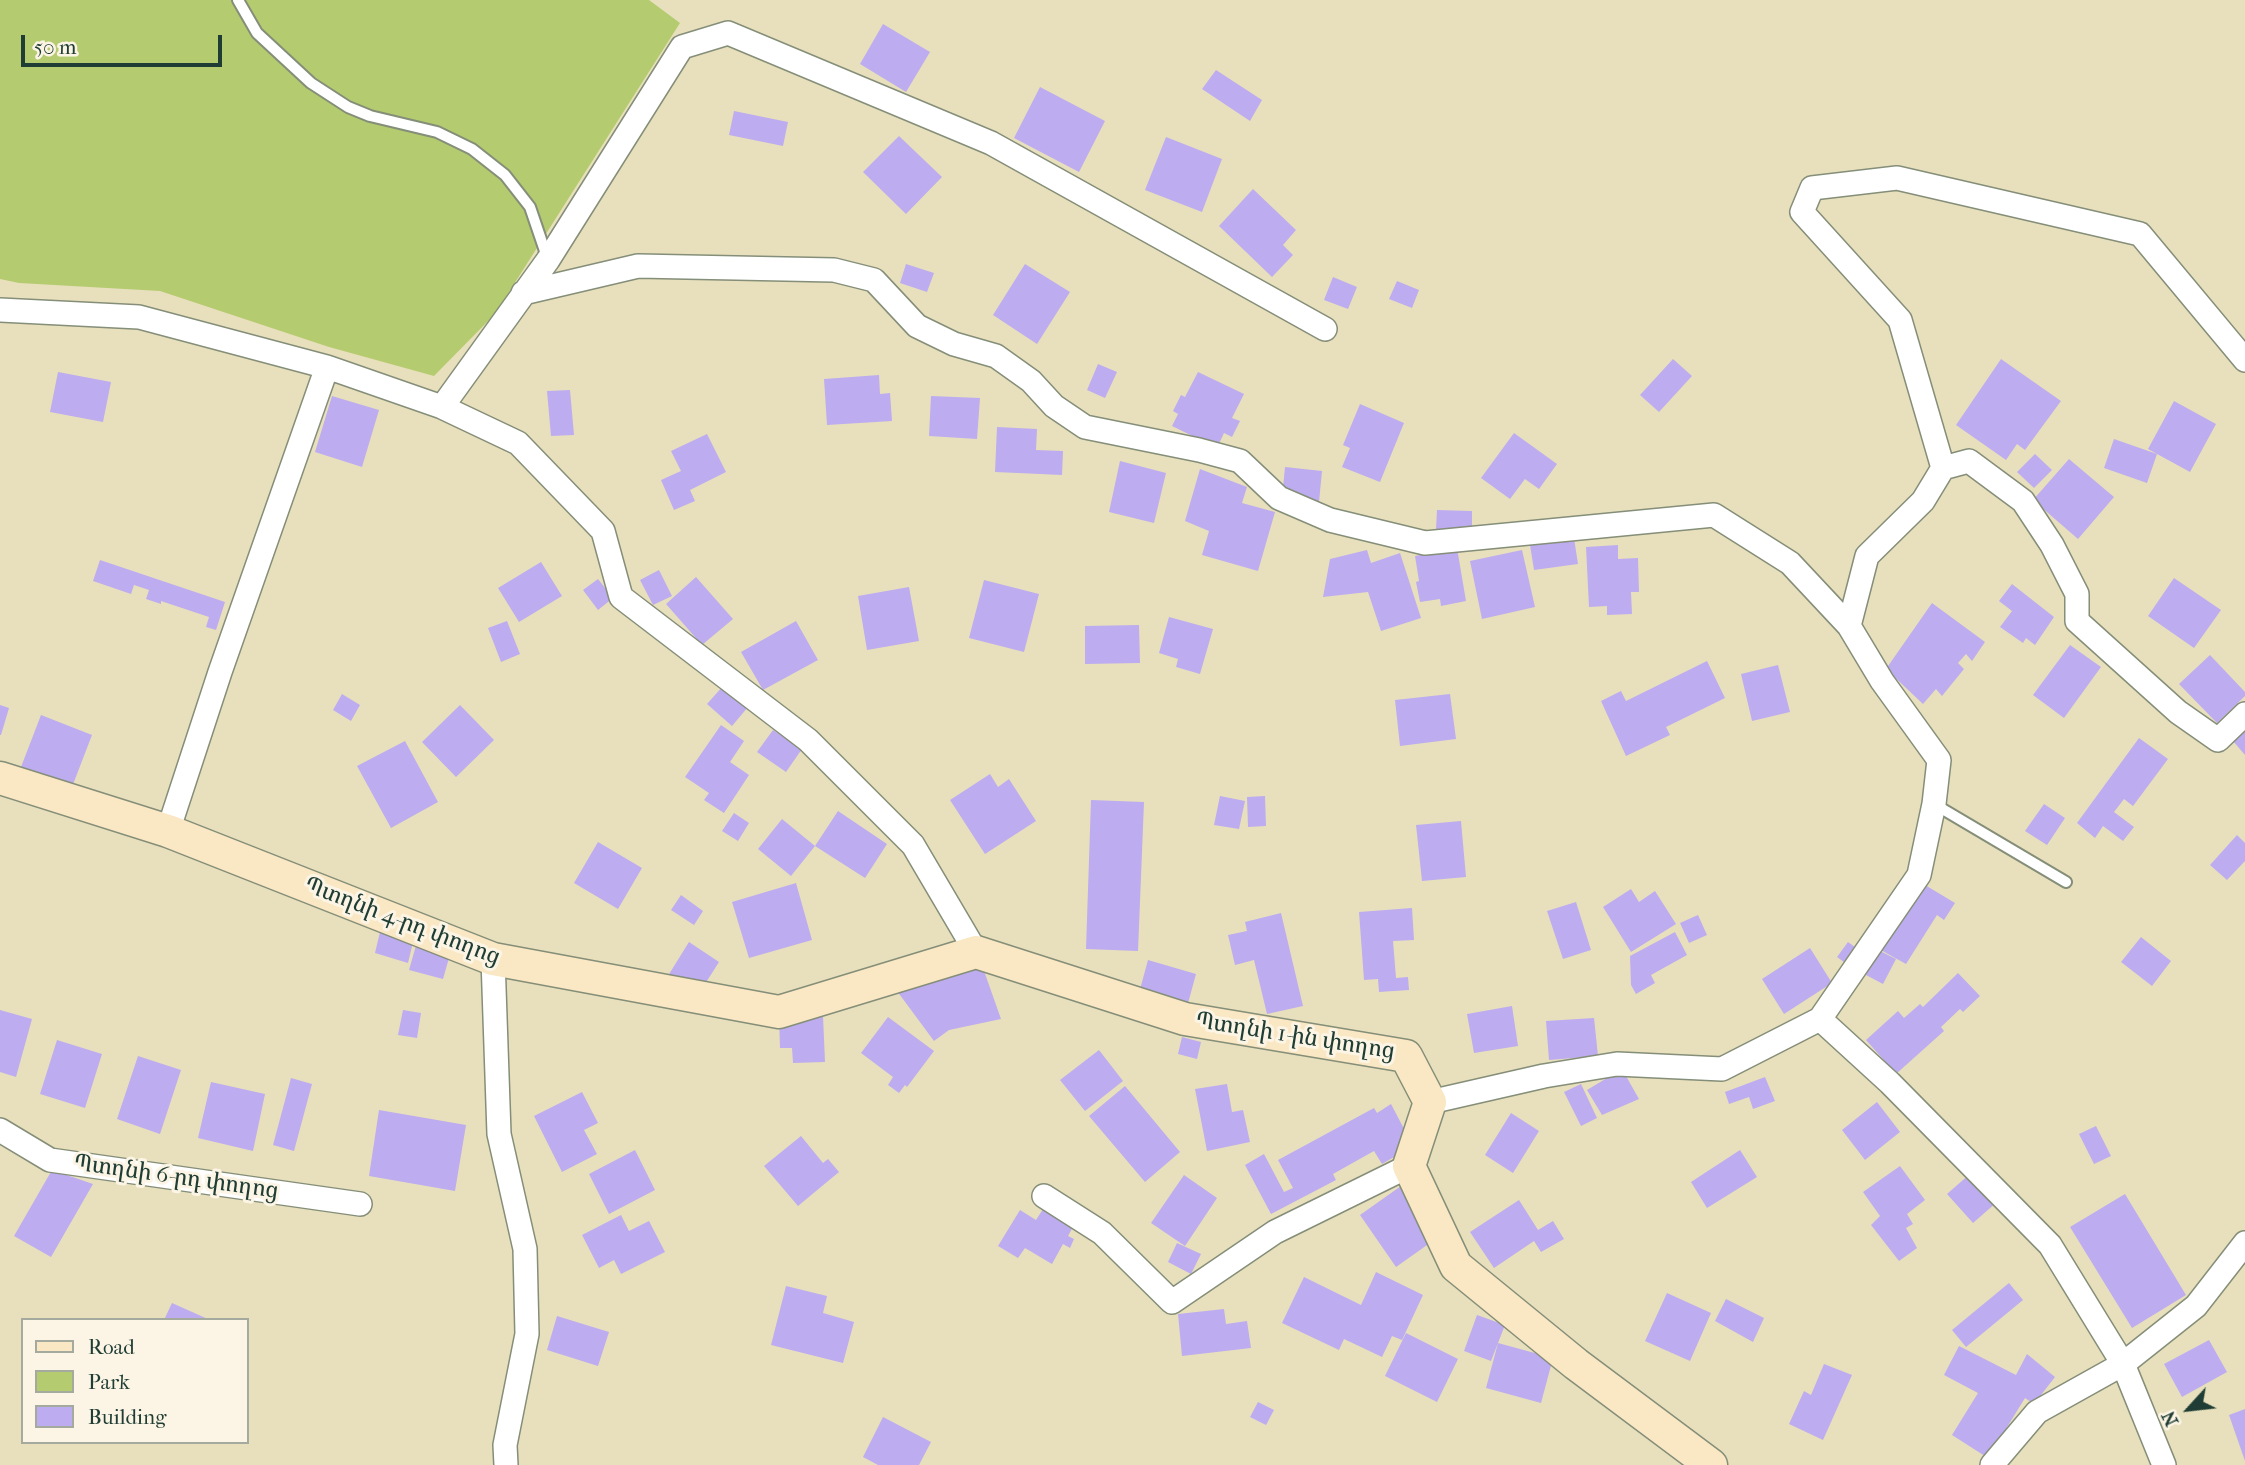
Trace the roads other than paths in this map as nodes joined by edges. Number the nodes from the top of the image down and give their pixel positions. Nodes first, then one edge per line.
1 (238, 0) edge
2 (548, 260) junction
3 (523, 293) junction
4 (0, 310) edge
5 (1325, 329) dead end
6 (2245, 360) edge
7 (327, 367) junction
8 (442, 407) junction
9 (1943, 468) junction
10 (1849, 626) junction
11 (2245, 714) edge
12 (0, 778) edge
13 (1934, 804) junction
14 (168, 831) junction
15 (2066, 882) dead end
16 (976, 953) junction
17 (493, 959) junction
18 (1820, 1019) junction
19 (1430, 1102) junction
20 (0, 1130) edge
21 (1409, 1166) junction
22 (1044, 1196) dead end
23 (360, 1204) dead end
24 (2245, 1242) edge
25 (2123, 1364) junction
26 (506, 1465) edge
27 (1711, 1465) edge
28 (1992, 1465) edge
29 (2164, 1465) edge

1 - 2 lane
2 - 3 street
2 - 5 street
3 - 8 street
3 - 10 street
4 - 7 street
6 - 9 street
7 - 8 street
7 - 14 street
8 - 16 street
9 - 10 street
9 - 11 street
10 - 13 street
12 - 14 street, Պտղնի 4-րդ փողոց
13 - 15 lane
13 - 18 street
14 - 17 street, Պտղնի 4-րդ փողոց
16 - 17 street, Պտղնի 4-րդ փողոց
16 - 19 street, Պտղնի 1-ին փողոց
17 - 26 street
18 - 19 street
18 - 25 street
19 - 21 street
20 - 23 street, Պտղնի 6-րդ փողոց
21 - 22 street
21 - 27 street
24 - 25 street
25 - 28 street
25 - 29 street

